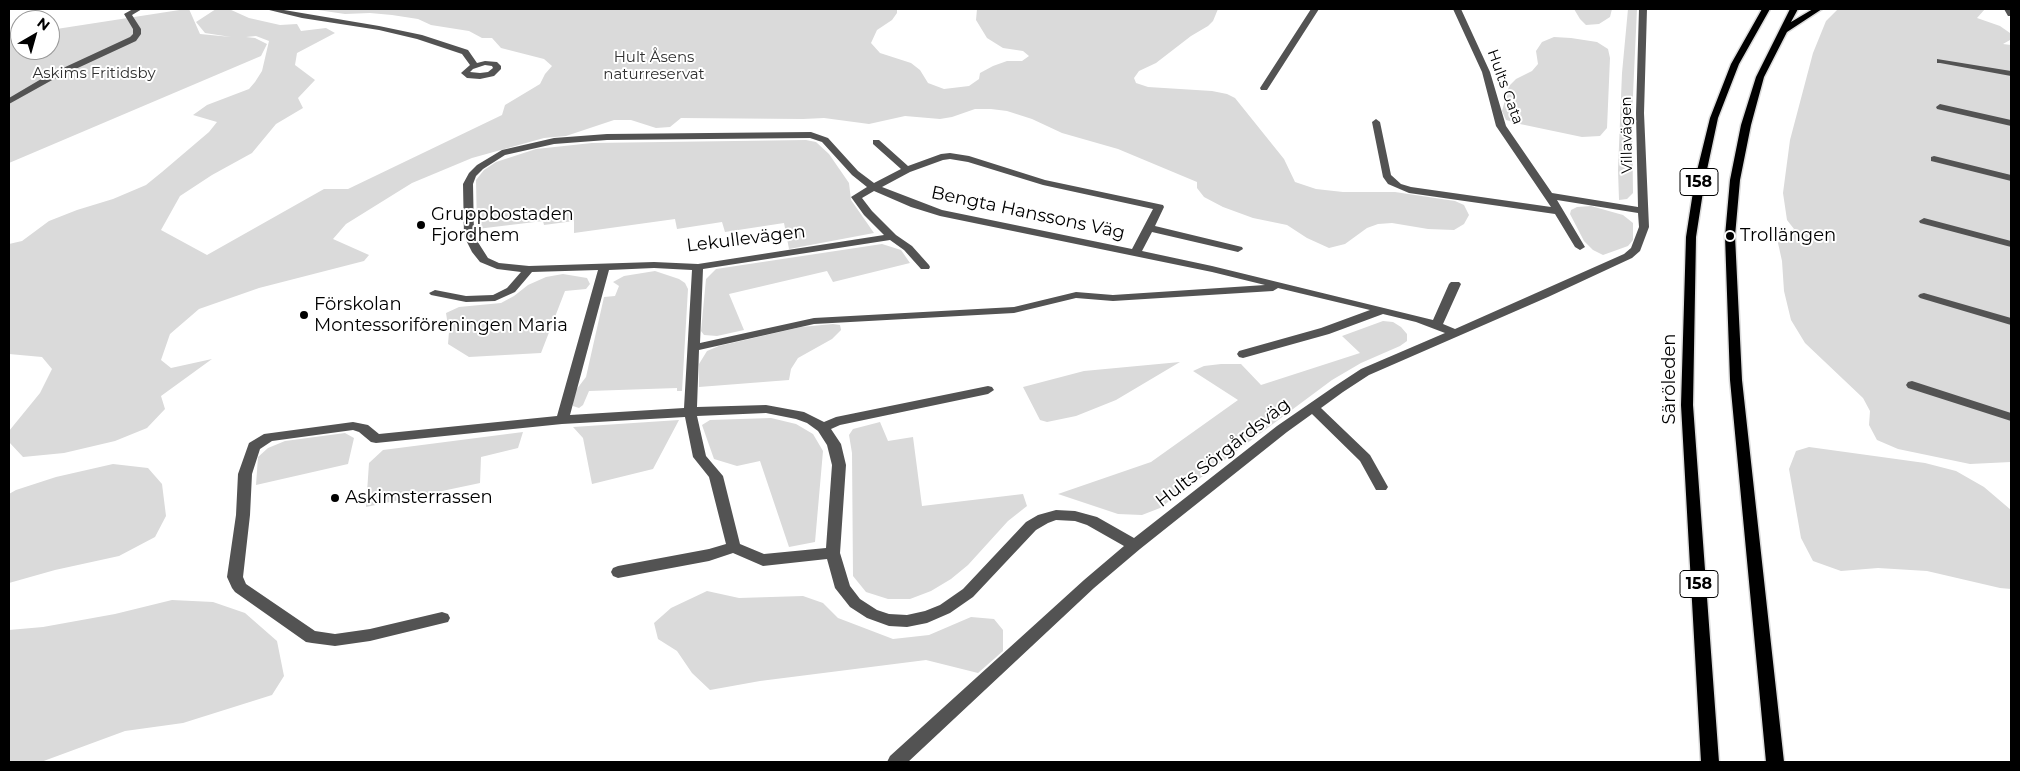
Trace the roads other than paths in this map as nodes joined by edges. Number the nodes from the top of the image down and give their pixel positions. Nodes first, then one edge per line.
1 (138, 9) edge
2 (269, 9) edge
3 (1315, 9) edge
4 (1457, 9) edge
5 (1643, 9) edge
6 (1766, 9) edge
7 (1794, 9) edge
8 (1818, 9) edge
9 (1784, 30) junction
10 (1940, 61) dead end
11 (474, 65) dead end
12 (2011, 74) edge
13 (1264, 88) dead end
14 (9, 101) edge
15 (1940, 107) dead end
16 (1376, 122) dead end
17 (2011, 123) edge
18 (876, 142) dead end
19 (1934, 160) dead end
20 (907, 170) junction
21 (2011, 178) edge
22 (873, 187) junction
23 (1549, 196) junction
24 (1559, 211) junction
25 (1643, 211) junction
26 (1924, 221) dead end
27 (1150, 228) junction
28 (469, 236) joint
29 (892, 237) junction
30 (2011, 244) edge
31 (1580, 248) dead end
32 (1238, 249) dead end
33 (1136, 253) junction
34 (1628, 256) joint
35 (604, 267) junction
36 (698, 267) junction
37 (925, 267) dead end
38 (530, 269) junction
39 (1455, 284) dead end
40 (1287, 287) junction
41 (435, 293) dead end
42 (1924, 296) dead end
43 (1382, 310) junction
44 (2011, 322) edge
45 (1437, 325) junction
46 (1455, 333) junction
47 (693, 348) junction
48 (1242, 354) dead end
49 (1912, 385) dead end
50 (988, 390) dead end
51 (1313, 407) junction
52 (690, 412) junction
53 (2011, 417) edge
54 (562, 420) junction
55 (823, 428) junction
56 (1381, 487) dead end
57 (1135, 545) junction
58 (734, 546) junction
59 (833, 553) junction
60 (618, 572) dead end
61 (442, 618) dead end
62 (896, 762) edge
63 (1710, 762) edge
64 (1775, 762) edge

1 - 14 street
2 - 11 street
3 - 13 street
4 - 23 street, Hults Gata
5 - 25 street, Villavägen
6 - 63 main road, Säröleden / 158
7 - 9 main road, 158
8 - 9 main road
9 - 64 main road, 158
10 - 12 street
15 - 17 street
16 - 24 street
18 - 20 street
19 - 21 street
20 - 22 street
20 - 27 street
22 - 28 street, Bengta Hanssons Väg
22 - 29 street
22 - 33 street, Bengta Hanssons Väg
23 - 24 street, Hults Gata
23 - 25 street
24 - 31 street, Hults Gata
25 - 34 street, Villavägen
26 - 30 street
27 - 32 street
27 - 33 street
28 - 38 street, Lekullevägen
29 - 36 street, Lekullevägen
29 - 37 street
33 - 40 street, Bengta Hanssons Väg
34 - 46 street, Hults Sörgårdsväg
35 - 36 street, Lekullevägen
35 - 38 street, Lekullevägen
35 - 54 street
36 - 47 street
38 - 41 street
39 - 45 street
40 - 43 street, Bengta Hanssons Väg
40 - 47 street
42 - 44 street
43 - 45 street, Bengta Hanssons Väg
43 - 48 street
45 - 46 street, Bengta Hanssons Väg
46 - 51 street, Hults Sörgårdsväg
47 - 52 street
49 - 53 street
50 - 55 street
51 - 56 street
51 - 57 street, Hults Sörgårdsväg
52 - 54 street
52 - 55 street
52 - 58 street
54 - 61 street
55 - 59 street
57 - 59 street
57 - 62 street, Hults Sörgårdsväg
58 - 59 street
58 - 60 street

